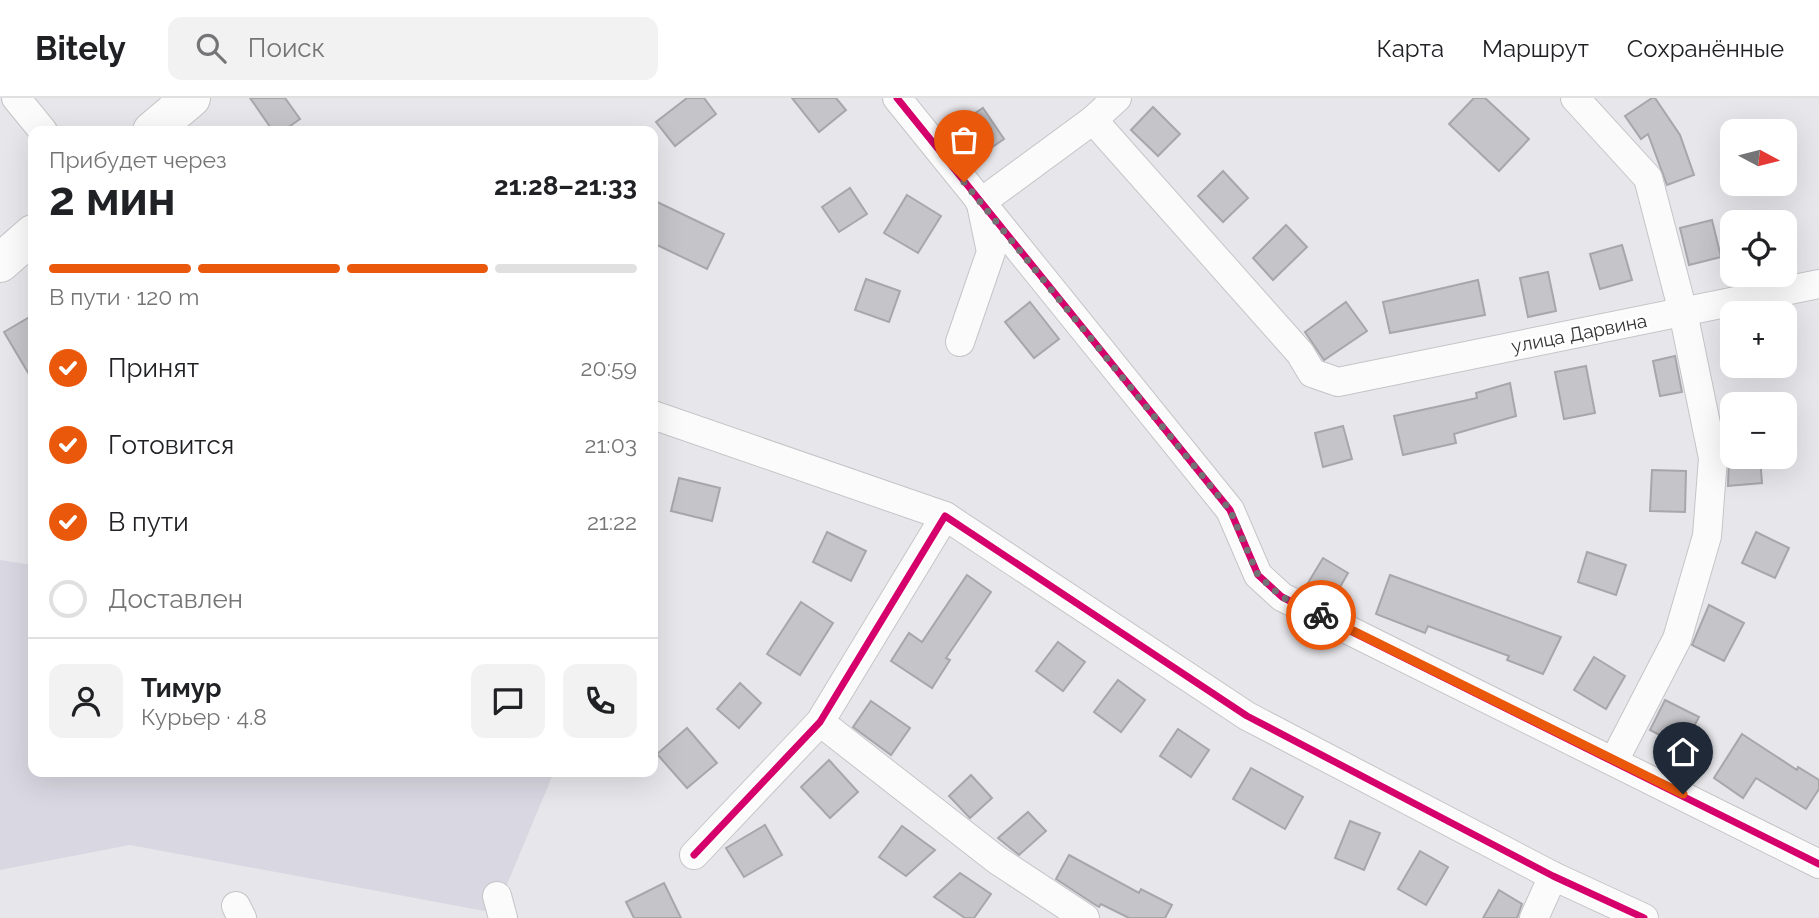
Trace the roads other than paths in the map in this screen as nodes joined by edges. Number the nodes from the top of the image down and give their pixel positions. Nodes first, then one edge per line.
1 (16, 98) edge
2 (191, 98) edge
3 (897, 98) edge
4 (1116, 98) edge
5 (1575, 98) edge
6 (1093, 120) junction
7 (39, 126) edge
8 (158, 126) edge
9 (980, 203) junction
10 (28, 241) edge
11 (12, 262) edge
12 (1819, 284) edge
13 (1683, 312) junction
14 (960, 342) dead end
15 (658, 417) edge
16 (945, 516) junction
17 (820, 722) junction
18 (1615, 759) junction
19 (694, 855) dead end
20 (1819, 864) edge
21 (1553, 877) junction
22 (1086, 918) edge
23 (1534, 918) edge
24 (1644, 918) edge

1 - 7 street
2 - 8 street
3 - 9 street
4 - 6 street
5 - 13 street
6 - 9 street
6 - 13 street, улица Дарвина
9 - 14 street
9 - 18 street
10 - 11 street
12 - 13 street, улица Дарвина
13 - 18 street
15 - 16 street
16 - 17 street
16 - 21 street
17 - 19 street
17 - 22 street
18 - 20 street
21 - 23 street
21 - 24 street

